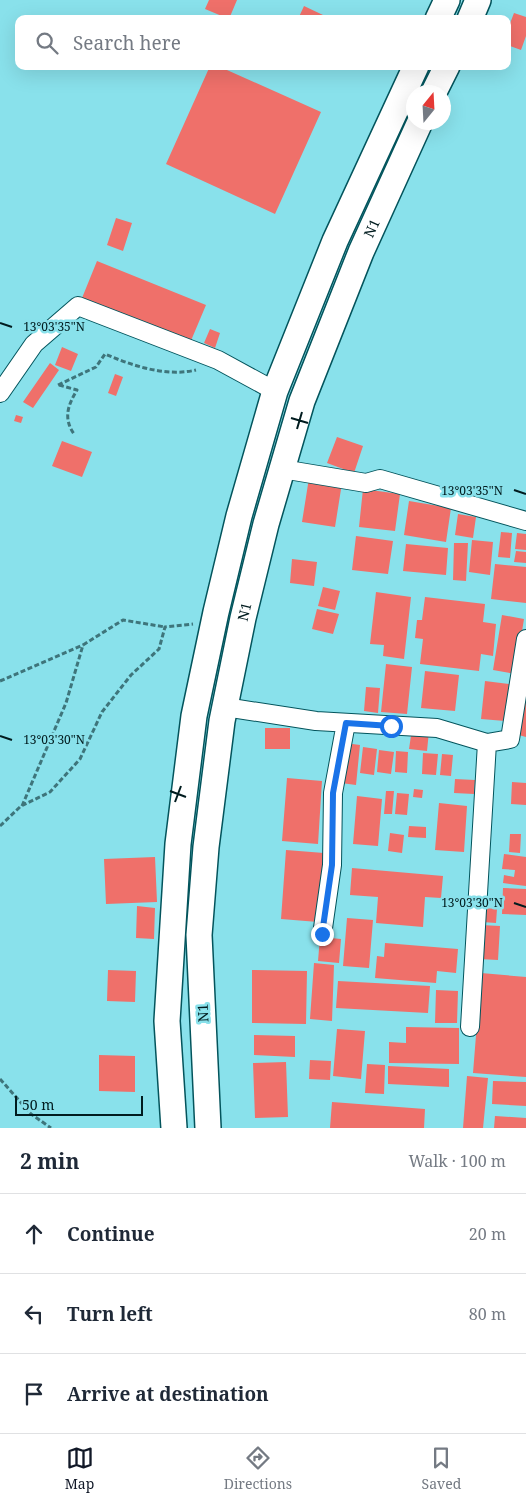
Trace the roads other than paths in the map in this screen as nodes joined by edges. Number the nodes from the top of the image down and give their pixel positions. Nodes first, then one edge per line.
1 (447, 0) edge
2 (478, 0) edge
3 (440, 15) edge
4 (472, 15) edge
5 (414, 70) edge
6 (445, 70) edge
7 (438, 85) edge
8 (416, 130) edge
9 (275, 391) junction
10 (0, 394) edge
11 (282, 469) junction
12 (526, 521) edge
13 (526, 640) edge
14 (225, 707) junction
15 (346, 723) junction
16 (487, 743) junction
17 (322, 934) dead end
18 (470, 1027) dead end
19 (174, 1128) edge
20 (208, 1128) edge

1 - 3 highway
2 - 4 highway
5 - 9 highway, N1
6 - 7 highway
8 - 11 highway, N1 / N1
9 - 10 street
9 - 19 highway, N1
11 - 12 street
11 - 14 highway, N1 / N1
13 - 16 street
14 - 15 street
14 - 20 highway, N1 / N1
15 - 16 street
15 - 17 street
16 - 18 street

